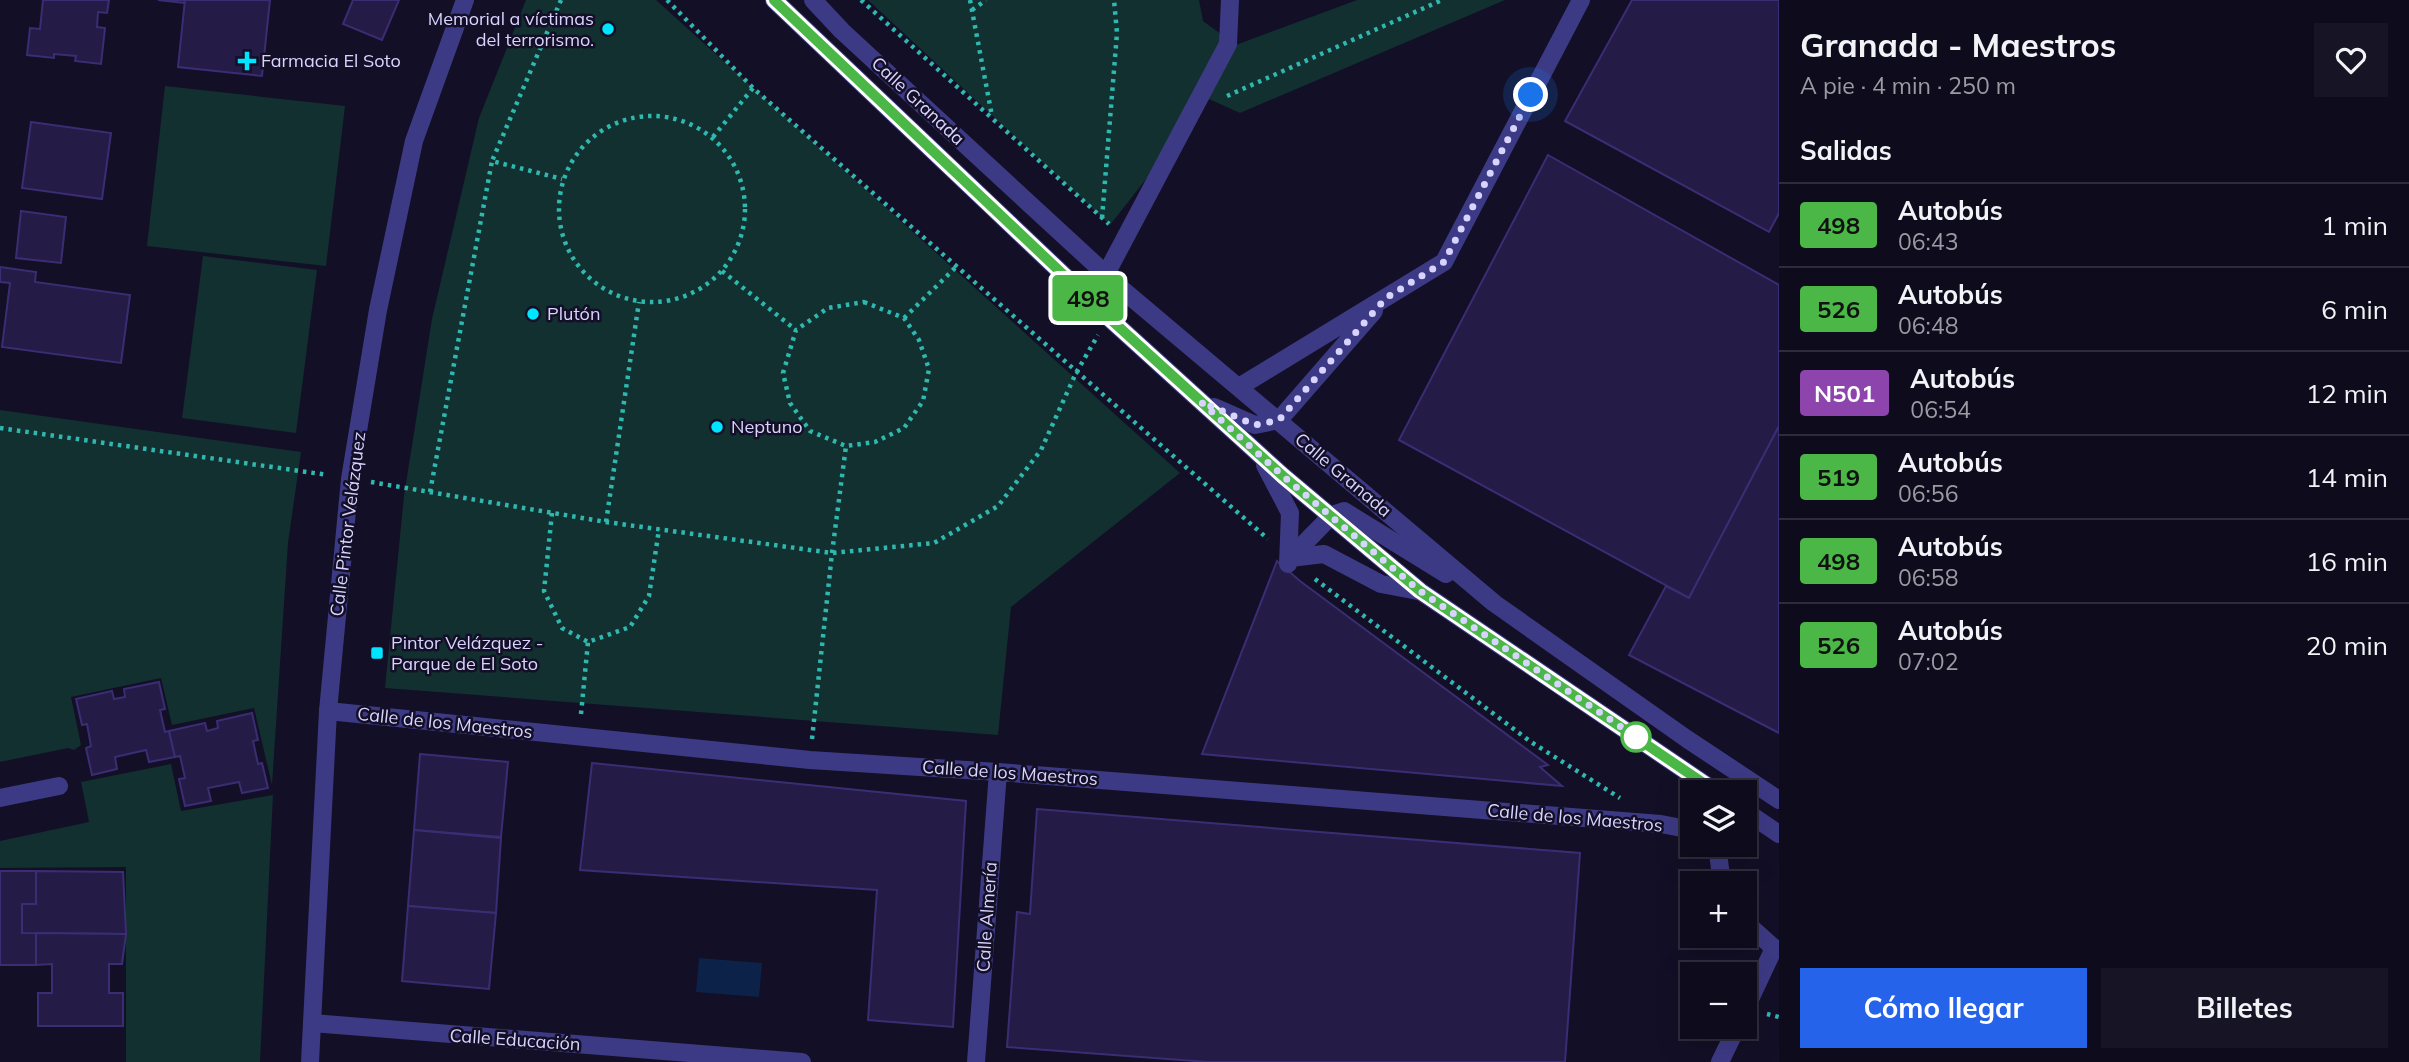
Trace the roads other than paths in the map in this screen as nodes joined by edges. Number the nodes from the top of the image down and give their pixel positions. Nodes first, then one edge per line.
1 (466, 0) edge
2 (774, 0) edge
3 (813, 0) edge
4 (1230, 0) edge
5 (1581, 0) edge
6 (1106, 274) junction
7 (1386, 298) junction
8 (1239, 387) junction
9 (1201, 402) junction
10 (1279, 420) junction
11 (1261, 456) junction
12 (1332, 515) junction
13 (1289, 563) junction
14 (1420, 591) junction
15 (1494, 603) junction
16 (328, 712) junction
17 (998, 772) junction
18 (1699, 780) edge
19 (59, 786) dead end
20 (0, 798) edge
21 (1779, 800) edge
22 (1757, 819) edge
23 (1680, 828) edge
24 (1779, 834) edge
25 (1757, 932) edge
26 (1776, 948) edge
27 (1757, 986) edge
28 (312, 1023) junction
29 (1731, 1039) edge
30 (310, 1062) edge
31 (802, 1062) edge
32 (976, 1062) edge
33 (1720, 1062) edge

1 - 16 street, Calle Pintor Velázquez
2 - 9 street, Calle Granada
3 - 6 street, Calle Granada
4 - 6 street
5 - 7 street
6 - 8 street, Calle Granada
7 - 8 street
7 - 10 street
8 - 10 street, Calle Granada
9 - 10 street
9 - 11 street, Calle Granada
10 - 15 street, Calle Granada
11 - 12 street, Calle Granada
11 - 13 street
12 - 13 street
12 - 14 street, Calle Granada
12 - 15 street
13 - 14 street
14 - 18 street, Calle Granada
15 - 21 street, Calle Granada
16 - 17 street, Calle de los Maestros
16 - 28 street, Calle Pintor Velázquez
17 - 23 street, Calle de los Maestros
17 - 32 street, Calle Almería
19 - 20 street
22 - 24 street
25 - 26 street
26 - 27 street
28 - 30 street, Calle Pintor Velázquez
28 - 31 street, Calle Educación
29 - 33 street

